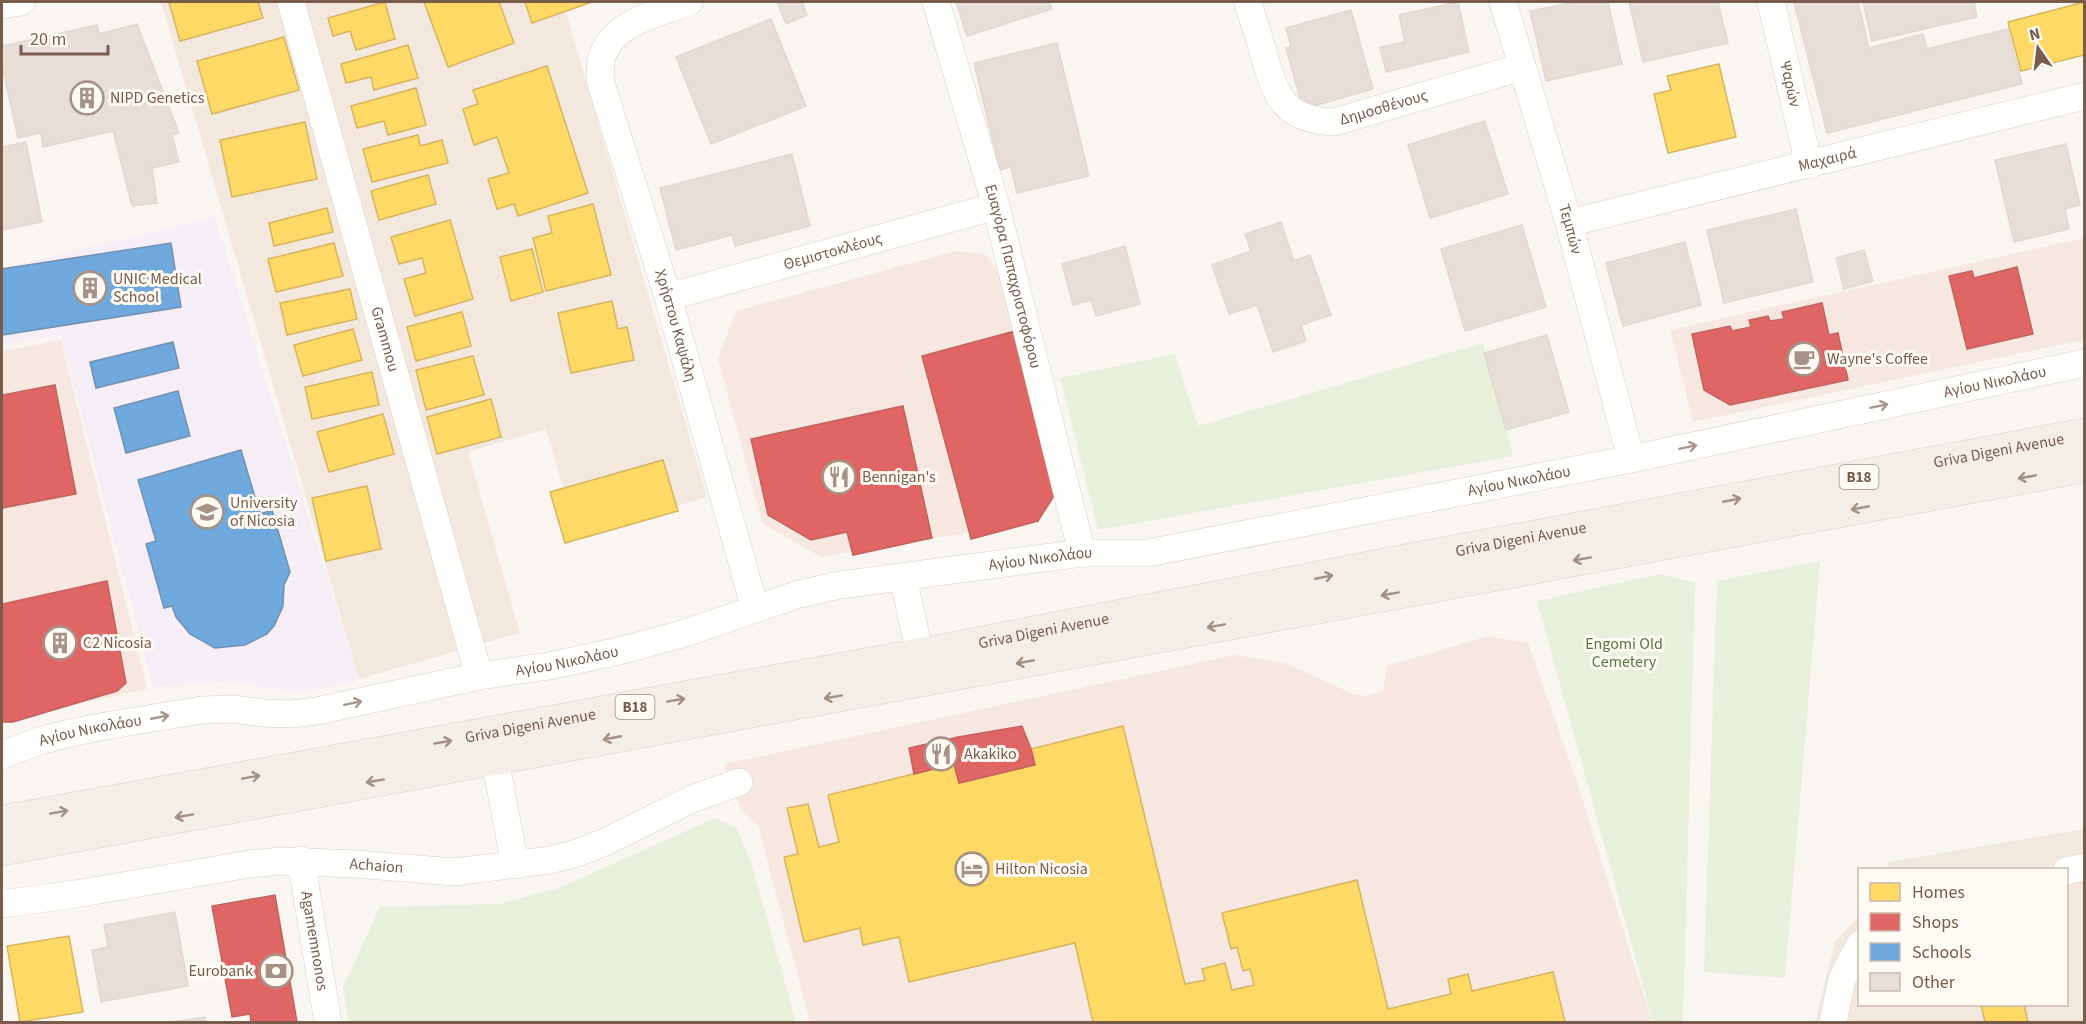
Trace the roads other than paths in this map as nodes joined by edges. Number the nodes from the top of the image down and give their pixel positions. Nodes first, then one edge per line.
1 (21, 2) edge
2 (291, 2) edge
3 (689, 2) edge
4 (936, 2) edge
5 (1248, 2) edge
6 (1503, 2) edge
7 (1771, 2) edge
8 (2, 5) edge
9 (1522, 67) junction
10 (2085, 96) edge
11 (1809, 165) junction
12 (996, 206) junction
13 (1569, 223) junction
14 (668, 297) junction
15 (2085, 363) edge
16 (2085, 435) edge
17 (1631, 459) junction
18 (2085, 466) edge
19 (1082, 553) junction
20 (903, 577) junction
21 (755, 609) junction
22 (920, 655) junction
23 (479, 676) junction
24 (2, 755) edge
25 (495, 759) junction
26 (740, 782) dead end
27 (2, 822) edge
28 (2, 849) edge
29 (301, 861) junction
30 (515, 865) junction
31 (2085, 867) edge
32 (2068, 871) edge
33 (2, 904) edge
34 (1858, 948) edge
35 (328, 1023) edge
36 (1833, 1023) edge

1 - 8 street
2 - 23 street, Grammou
3 - 14 street, Χρήστου Καψάλη
4 - 12 street, Ευαγόρα Παπαχριστοφόρου
5 - 9 street, Δημοσθένους
6 - 9 street, Τεμπών
7 - 11 street, Ψαρών
9 - 13 street, Τεμπών
10 - 11 street, Μαχαιρά
11 - 13 street, Μαχαιρά
12 - 14 street, Θεμιστοκλέους
12 - 19 street, Ευαγόρα Παπαχριστοφόρου
13 - 17 street, Τεμπών
14 - 21 street, Χρήστου Καψάλη
17 -> 15 street, Αγίου Νικολάου
22 -> 16 main road, Griva Digeni Avenue / B18
17 - 19 street, Αγίου Νικολάου
18 -> 25 main road, Griva Digeni Avenue / B18
19 - 20 street, Αγίου Νικολάου
20 - 21 street, Αγίου Νικολάου
20 - 22 street
21 - 23 street, Αγίου Νικολάου
27 -> 22 main road, Griva Digeni Avenue / B18
24 -> 23 street, Αγίου Νικολάου
25 -> 28 main road, Griva Digeni Avenue / B18
25 - 30 street
26 - 30 street, Achaion
29 - 30 street, Achaion
29 - 33 street, Achaion
29 - 35 street, Agamemnonos
31 - 32 street
34 - 36 street

